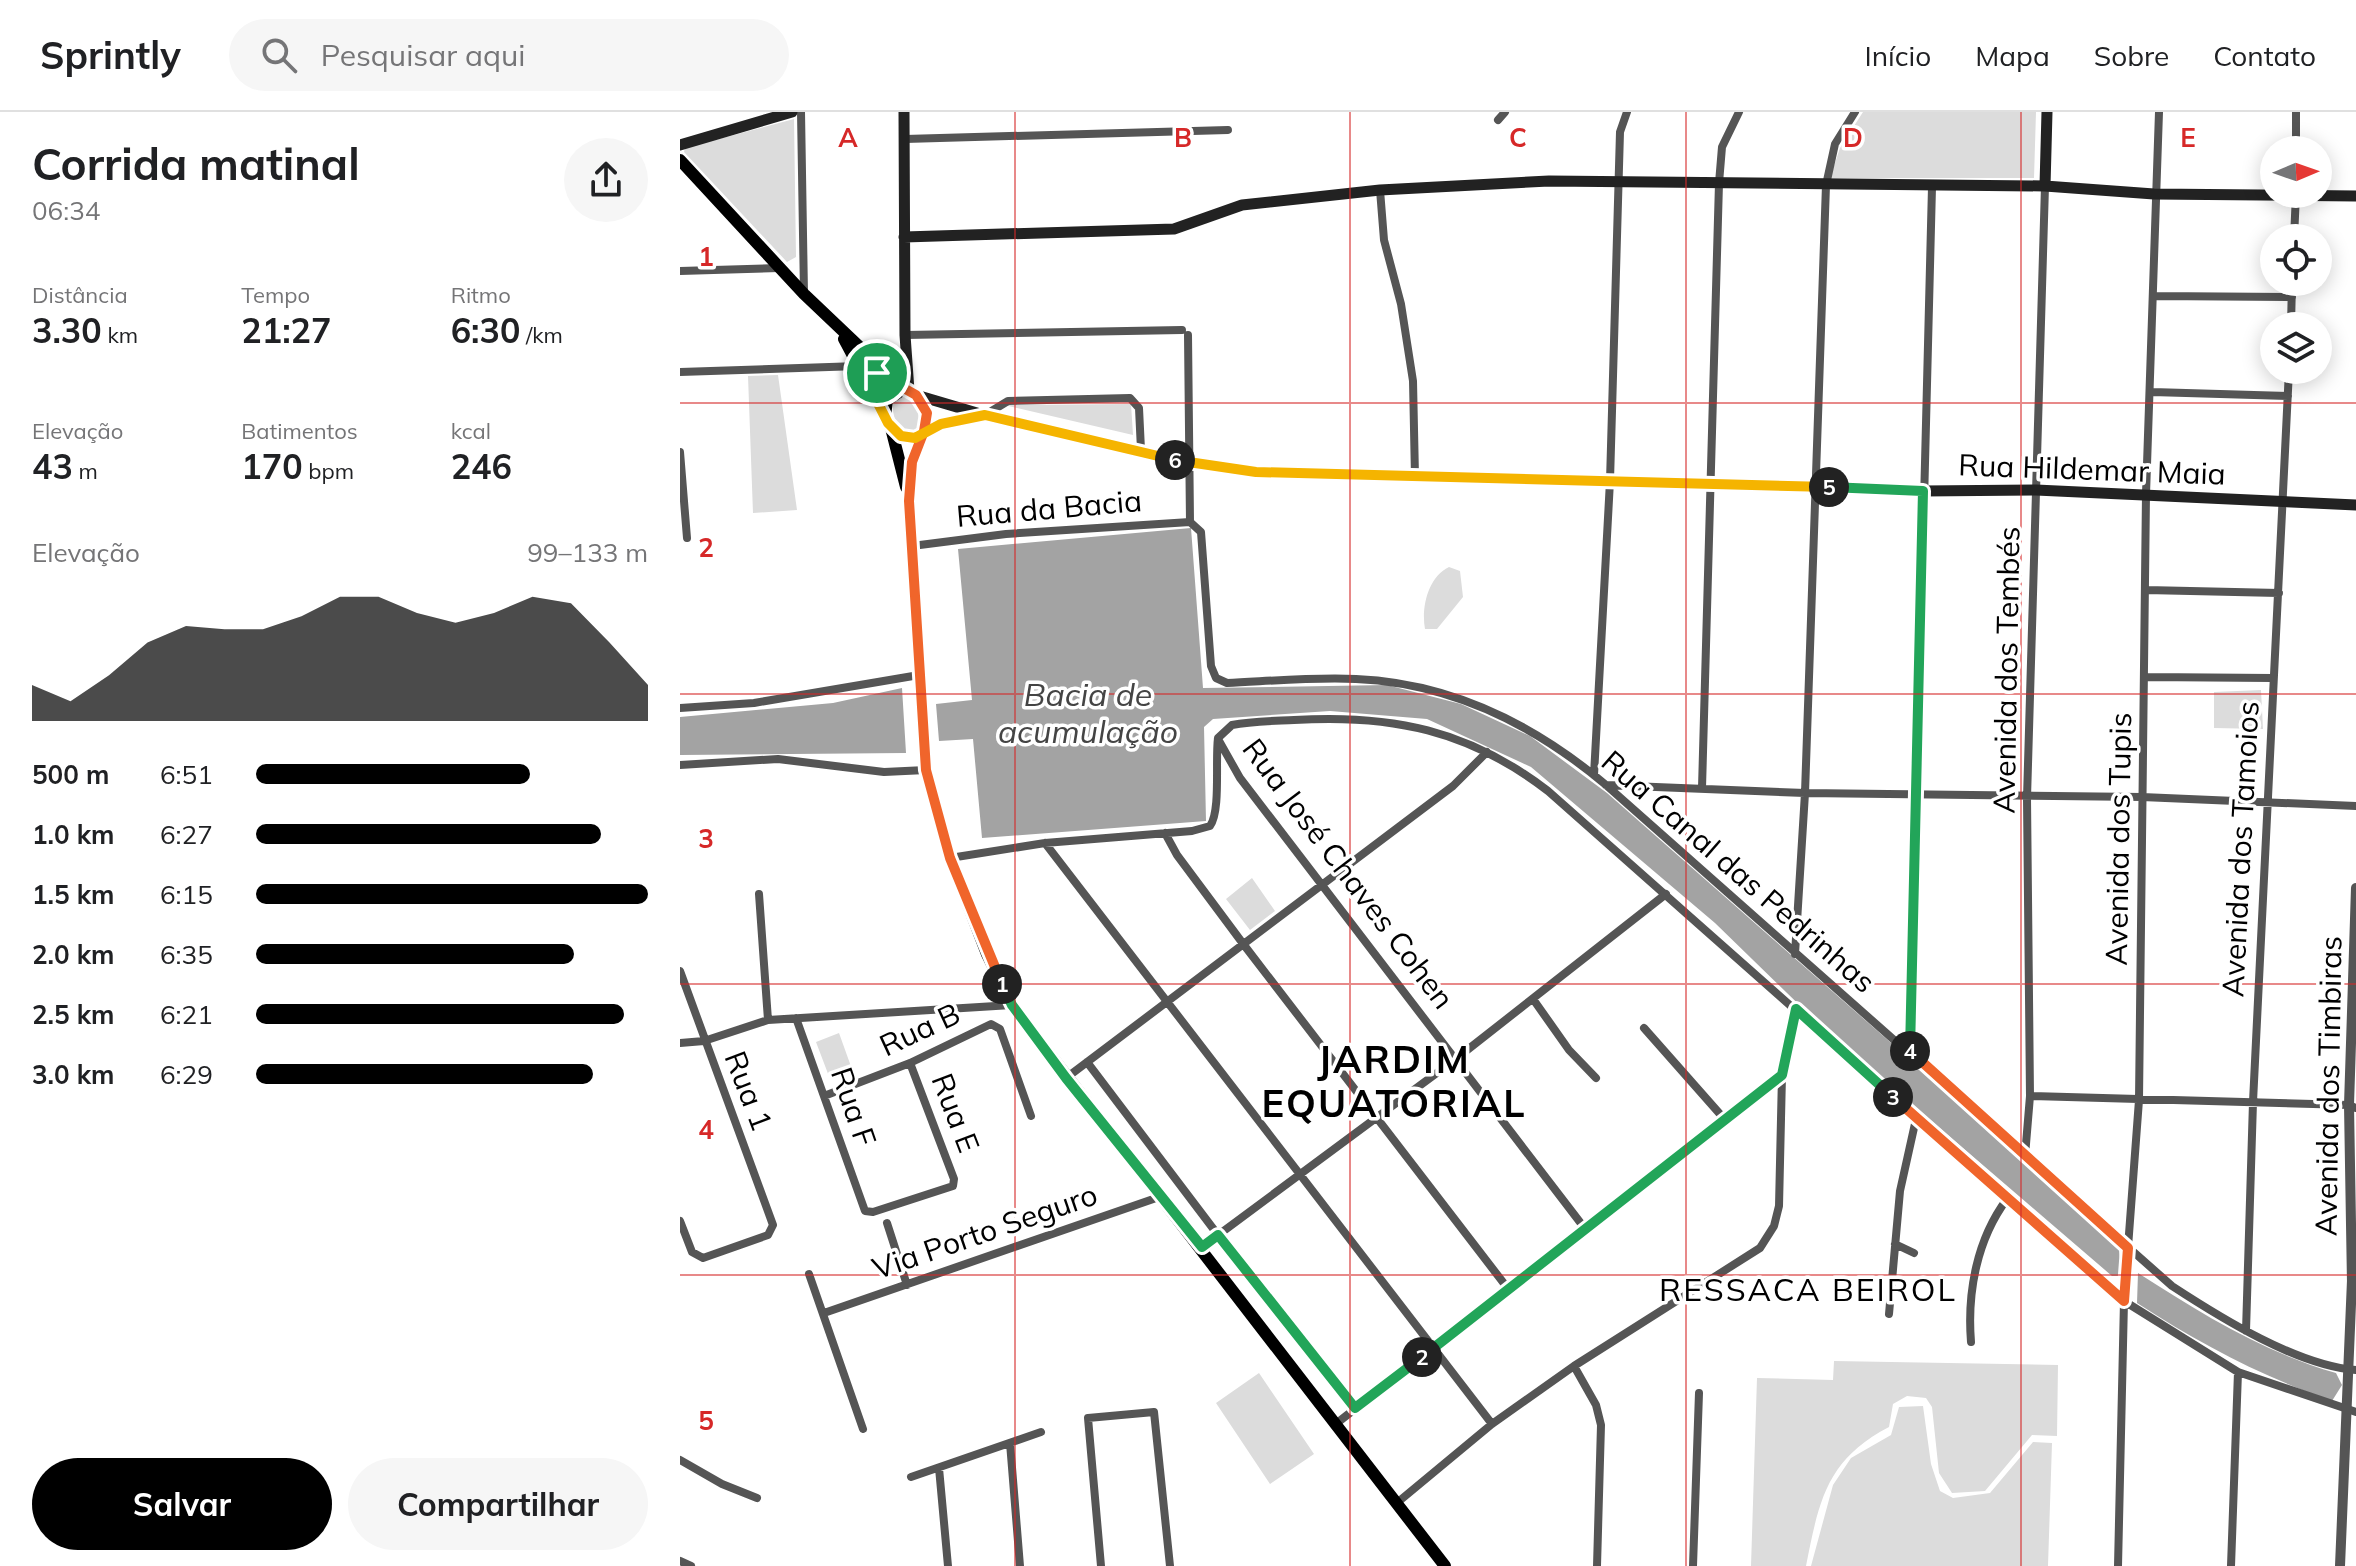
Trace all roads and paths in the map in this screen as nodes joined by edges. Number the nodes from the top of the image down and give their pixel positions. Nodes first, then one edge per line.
1 (792, 112) edge
2 (801, 112) edge
3 (904, 112) edge
4 (1505, 112) edge
5 (1627, 112) edge
6 (1739, 112) edge
7 (1855, 112) edge
8 (2047, 112) edge
9 (2159, 112) edge
10 (2296, 112) edge
11 (1498, 120) dead end
12 (1228, 130) dead end
13 (2296, 136) edge
14 (905, 139) junction
15 (680, 145) edge
16 (680, 160) edge
17 (685, 171) edge
18 (1620, 179) junction
19 (1719, 183) junction
20 (1826, 185) junction
21 (2045, 186) junction
22 (1932, 187) junction
23 (1380, 190) junction
24 (2154, 194) junction
25 (2260, 194) edge
26 (2332, 195) edge
27 (2356, 196) edge
28 (904, 237) junction
29 (779, 268) junction
30 (680, 271) edge
31 (804, 294) junction
32 (2154, 296) junction
33 (2292, 297) joint
34 (2291, 312) edge
35 (839, 329) junction
36 (905, 335) junction
37 (859, 366) junction
38 (680, 372) edge
39 (2288, 384) edge
40 (907, 390) junction
41 (2152, 392) junction
42 (2288, 396) junction
43 (985, 415) junction
44 (888, 422) junction
45 (923, 433) junction
46 (1141, 450) junction
47 (680, 452) edge
48 (1190, 462) junction
49 (1415, 477) junction
50 (1610, 481) junction
51 (1711, 485) junction
52 (1816, 486) junction
53 (2036, 490) junction
54 (1923, 491) junction
55 (2146, 494) junction
56 (2284, 500) junction
57 (909, 501) junction
58 (2356, 505) edge
59 (1190, 522) junction
60 (687, 538) dead end
61 (912, 546) junction
62 (2146, 590) junction
63 (2279, 593) junction
64 (919, 675) junction
65 (2146, 677) junction
66 (2272, 678) junction
67 (680, 708) edge
68 (1218, 738) junction
69 (1487, 752) junction
70 (680, 765) edge
71 (926, 770) junction
72 (1594, 775) junction
73 (1606, 785) junction
74 (1702, 788) junction
75 (1805, 793) junction
76 (1917, 794) junction
77 (2142, 797) junction
78 (2027, 798) junction
79 (2269, 804) junction
80 (2356, 806) edge
81 (1165, 833) junction
82 (1045, 843) junction
83 (950, 858) junction
84 (1322, 884) junction
85 (2356, 888) edge
86 (759, 894) dead end
87 (1666, 894) junction
88 (1244, 945) junction
89 (1795, 954) junction
90 (680, 971) edge
91 (1533, 999) junction
92 (1012, 1005) junction
93 (1167, 1005) junction
94 (1796, 1009) junction
95 (796, 1018) junction
96 (768, 1020) junction
97 (1644, 1028) dead end
98 (704, 1041) junction
99 (680, 1043) edge
100 (1910, 1055) junction
101 (1457, 1058) junction
102 (1087, 1062) junction
103 (910, 1063) junction
104 (1782, 1075) junction
105 (1066, 1078) junction
106 (1596, 1078) dead end
107 (824, 1096) junction
108 (2030, 1096) junction
109 (2139, 1100) junction
110 (2253, 1102) junction
111 (2352, 1107) edge
112 (1031, 1116) dead end
113 (1375, 1117) junction
114 (1916, 1119) junction
115 (1727, 1122) junction
116 (2025, 1156) junction
117 (1298, 1175) junction
118 (1162, 1196) junction
119 (2007, 1199) junction
120 (865, 1211) joint
121 (680, 1221) edge
122 (887, 1223) dead end
123 (2356, 1224) edge
124 (1586, 1230) junction
125 (1218, 1235) junction
126 (1895, 1244) junction
127 (1202, 1247) junction
128 (2128, 1250) junction
129 (1914, 1253) dead end
130 (809, 1274) dead end
131 (2352, 1284) junction
132 (907, 1285) junction
133 (1509, 1290) junction
134 (2124, 1298) junction
135 (824, 1313) junction
136 (1889, 1314) dead end
137 (2246, 1331) junction
138 (1971, 1342) dead end
139 (1435, 1347) junction
140 (1574, 1366) junction
141 (2238, 1372) junction
142 (2350, 1372) edge
143 (1699, 1393) dead end
144 (1358, 1405) junction
145 (2349, 1409) edge
146 (1337, 1423) junction
147 (1492, 1424) junction
148 (863, 1429) dead end
149 (1041, 1432) dead end
150 (1010, 1443) junction
151 (680, 1460) edge
152 (939, 1468) junction
153 (911, 1477) dead end
154 (757, 1498) dead end
155 (1398, 1502) junction
156 (680, 1561) edge
157 (691, 1566) edge
158 (948, 1566) edge
159 (1020, 1566) edge
160 (1101, 1566) edge
161 (1170, 1566) edge
162 (1445, 1566) edge
163 (1597, 1566) edge
164 (1693, 1566) edge
165 (2118, 1566) edge
166 (2231, 1566) edge
167 (2340, 1566) edge

1 - 15 main road
2 - 31 street
3 - 14 main road
4 - 11 street
5 - 18 street
6 - 19 street
7 - 20 street
8 - 21 main road
9 - 24 street, Avenida dos Tupis
10 - 13 street
12 - 14 street
14 - 28 main road
16 - 17 main road
17 - 29 main road
18 - 19 main road
18 - 23 main road
18 - 50 street
19 - 20 main road
19 - 51 street
20 - 22 main road
20 - 52 street
21 - 22 main road
21 - 24 main road
21 - 53 street, Avenida dos Tembés
22 - 54 street
23 - 28 main road
23 - 49 street
24 - 25 main road
24 - 32 street, Avenida dos Tupis
26 - 27 main road
28 - 36 main road
29 - 30 street
29 - 31 main road
31 - 35 main road
32 - 33 street
32 - 41 street, Avenida dos Tupis
33 - 34 street
35 - 37 main road
35 - 40 main road
36 - 40 main road
36 - 48 street
37 - 38 street
37 - 40 street
37 - 44 main road
39 - 42 street, Avenida dos Tamoios
40 - 43 main road
40 - 44 main road
40 - 45 main road
41 - 42 street
41 - 55 street, Avenida dos Tupis
42 - 56 street, Avenida dos Tamoios
43 - 45 main road, Rua Hildemar Maia
43 - 46 main road, Rua Hildemar Maia
43 - 46 street
44 - 45 main road
44 - 57 main road
45 - 57 main road
46 - 48 main road, Rua Hildemar Maia
47 - 60 street
48 - 49 main road, Rua Hildemar Maia
48 - 59 street
49 - 50 main road, Rua Hildemar Maia
50 - 51 main road, Rua Hildemar Maia
50 - 72 street
51 - 52 main road, Rua Hildemar Maia
51 - 74 street
52 - 54 main road, Rua Hildemar Maia
52 - 75 street
53 - 54 main road, Rua Hildemar Maia
53 - 55 main road, Rua Hildemar Maia
53 - 78 street, Avenida dos Tembés
54 - 76 street
55 - 56 main road, Rua Hildemar Maia
55 - 62 street, Avenida dos Tupis
56 - 58 main road, Rua Hildemar Maia
56 - 63 street, Avenida dos Tamoios
57 - 61 main road
59 - 61 street, Rua da Bacia
59 - 72 street, Rua Canal das Pedrinhas
61 - 64 main road
62 - 63 street
62 - 65 street, Avenida dos Tupis
63 - 66 street, Avenida dos Tamoios
64 - 67 street
64 - 71 main road
65 - 66 street
65 - 77 street, Avenida dos Tupis
66 - 79 street, Avenida dos Tamoios
68 - 69 street
68 - 81 street
68 - 84 street, Rua José Chaves Cohen
69 - 84 street
69 - 87 street
70 - 71 street
71 - 83 main road
72 - 73 street, Rua Canal das Pedrinhas
73 - 74 street
73 - 89 street, Rua Canal das Pedrinhas
74 - 75 street
75 - 76 street
75 - 89 street
76 - 78 street
76 - 100 street
77 - 78 street
77 - 79 street
77 - 109 street, Avenida dos Tupis
78 - 108 street, Avenida dos Tembés
79 - 80 street
79 - 110 street, Avenida dos Tamoios
81 - 82 street
81 - 88 street
82 - 83 street
82 - 93 street
83 - 92 main road
84 - 88 street
84 - 101 street, Rua José Chaves Cohen
85 - 111 street, Avenida dos Timbiras
86 - 96 street
87 - 91 street
87 - 94 street
88 - 93 street
88 - 113 street
89 - 100 street, Rua Canal das Pedrinhas
90 - 98 street, Rua 1
91 - 101 street
91 - 106 street
92 - 95 street
92 - 105 main road
93 - 102 street
93 - 117 street
94 - 104 street
94 - 114 street
95 - 96 street
95 - 107 street, Rua F
96 - 98 street
97 - 115 street
98 - 99 street
98 - 121 street, Rua 1
100 - 116 street, Rua Canal das Pedrinhas
101 - 113 street
101 - 124 street, Rua José Chaves Cohen
102 - 105 street
102 - 125 street
103 - 107 street, Rua B
103 - 112 street, Rua B
103 - 120 street, Rua E
104 - 115 street
104 - 140 street
105 - 118 main road
107 - 120 street, Rua F
108 - 109 street
108 - 116 street, Avenida dos Tembés
109 - 110 street
109 - 128 street, Avenida dos Tupis
110 - 111 street
110 - 137 street, Avenida dos Tamoios
111 - 131 street, Avenida dos Timbiras
113 - 117 street
113 - 133 street
114 - 119 street
114 - 126 street
115 - 124 street
116 - 128 street, Rua Canal das Pedrinhas
117 - 125 street
117 - 139 street
118 - 127 main road
118 - 132 street, Via Porto Seguro
119 - 134 street
119 - 138 street
122 - 132 street
123 - 131 street, Avenida dos Timbiras
124 - 133 street
125 - 127 street
125 - 144 street
126 - 129 street
126 - 136 street
127 - 146 main road
128 - 134 street, Avenida dos Tupis
128 - 137 street, Rua Canal das Pedrinhas
130 - 135 street
131 - 142 street, Avenida dos Timbiras
132 - 135 street, Via Porto Seguro
133 - 139 street
134 - 141 street
134 - 165 street, Avenida dos Tupis
135 - 148 street
137 - 142 street, Rua Canal das Pedrinhas
139 - 144 street
139 - 147 street
140 - 147 street
140 - 163 street
141 - 145 street
141 - 166 street
142 - 145 street, Avenida dos Timbiras
143 - 164 street
144 - 146 street
145 - 167 street, Avenida dos Timbiras
146 - 155 main road
147 - 155 street
149 - 150 street
150 - 152 street
150 - 159 street
151 - 154 street
152 - 153 street
152 - 158 street
155 - 162 main road
156 - 157 street
160 - 161 street

